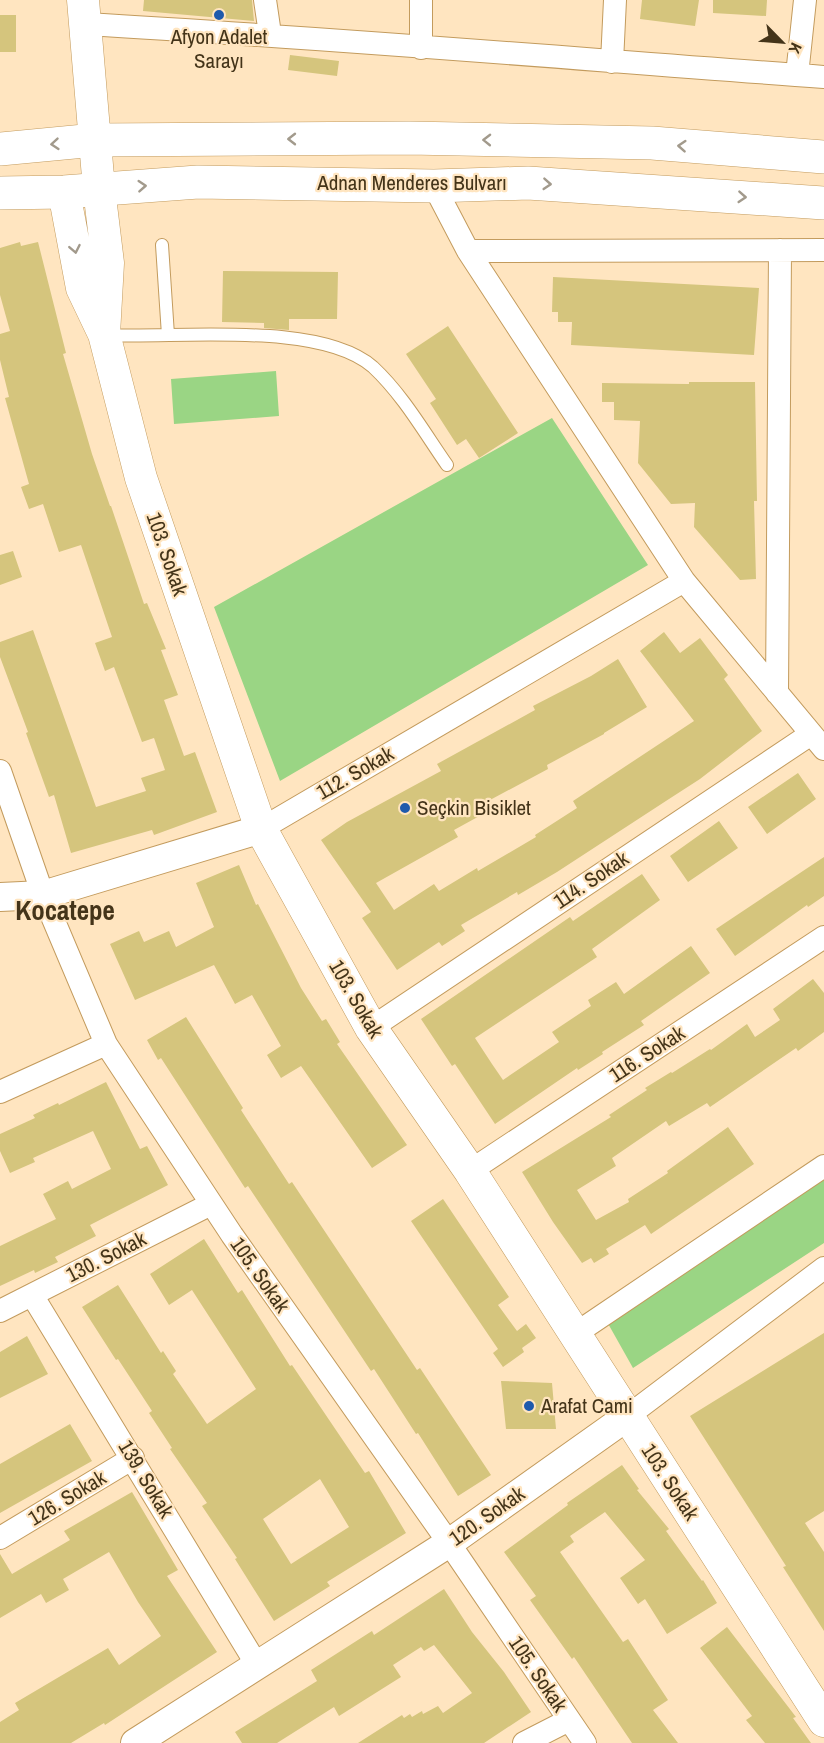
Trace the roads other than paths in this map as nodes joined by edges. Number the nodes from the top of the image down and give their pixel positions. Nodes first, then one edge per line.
1 (266, 0) edge
2 (421, 0) edge
3 (615, 0) edge
4 (805, 0) edge
5 (84, 12) edge
6 (270, 34) junction
7 (421, 48) junction
8 (612, 62) junction
9 (797, 75) junction
10 (824, 77) edge
11 (95, 140) junction
12 (0, 149) edge
13 (824, 157) edge
14 (434, 186) junction
15 (99, 189) junction
16 (64, 192) junction
17 (0, 194) edge
18 (824, 202) edge
19 (162, 245) dead end
20 (780, 250) junction
21 (824, 250) edge
22 (468, 251) junction
23 (104, 334) junction
24 (168, 334) junction
25 (447, 465) dead end
26 (684, 582) junction
27 (777, 693) junction
28 (818, 742) edge
29 (0, 771) edge
30 (261, 829) junction
31 (43, 895) junction
32 (0, 897) edge
33 (824, 937) edge
34 (371, 1028) junction
35 (106, 1044) junction
36 (0, 1092) edge
37 (824, 1166) edge
38 (470, 1171) junction
39 (211, 1204) junction
40 (824, 1268) edge
41 (32, 1294) junction
42 (0, 1311) edge
43 (575, 1334) junction
44 (628, 1416) junction
45 (133, 1458) junction
46 (0, 1538) edge
47 (449, 1543) junction
48 (257, 1665) junction
49 (569, 1720) junction
50 (824, 1721) edge
51 (135, 1743) edge
52 (524, 1743) edge
53 (585, 1743) edge

1 - 6 street
2 - 7 street
3 - 8 street
4 - 9 street
5 - 6 street
5 - 11 main road, 103. Sokak
6 - 7 street
7 - 8 street
8 - 9 street
9 - 10 street
11 -> 12 main road, Adnan Menderes Bulvarı
13 -> 11 main road, Adnan Menderes Bulvarı
11 - 15 main road, 103. Sokak
15 -> 14 main road, Adnan Menderes Bulvarı
14 -> 18 main road, Adnan Menderes Bulvarı
14 - 22 street
15 - 16 main road, Adnan Menderes Bulvarı
15 - 23 main road, 103. Sokak
16 - 17 main road, Adnan Menderes Bulvarı
16 -> 23 main road
19 - 24 lane
20 - 21 street
20 - 22 street
20 - 27 street
22 - 26 street
23 - 24 lane
23 - 30 main road, 103. Sokak
24 - 25 lane
26 - 27 street
26 - 30 street, 112. Sokak
27 - 28 street
28 - 34 street, 114. Sokak
29 - 31 street, 105. Sokak
30 - 31 street, 112. Sokak
30 - 34 main road, 103. Sokak
31 - 32 street, 112. Sokak
31 - 35 street, 105. Sokak
33 - 38 street, 116. Sokak
34 - 38 main road, 103. Sokak
35 - 36 street
35 - 39 street, 105. Sokak
37 - 43 street
38 - 43 main road, 103. Sokak
39 - 41 street, 130. Sokak
39 - 47 street, 105. Sokak
40 - 44 street, 120. Sokak
41 - 42 street, 130. Sokak
41 - 45 street, 139. Sokak
43 - 44 main road, 103. Sokak
44 - 47 street, 120. Sokak
44 - 50 main road, 103. Sokak
45 - 46 street, 126. Sokak
45 - 48 street, 139. Sokak
47 - 48 street, 120. Sokak
47 - 49 street, 105. Sokak
48 - 51 street, 120. Sokak
49 - 52 street
49 - 53 street, 105. Sokak

